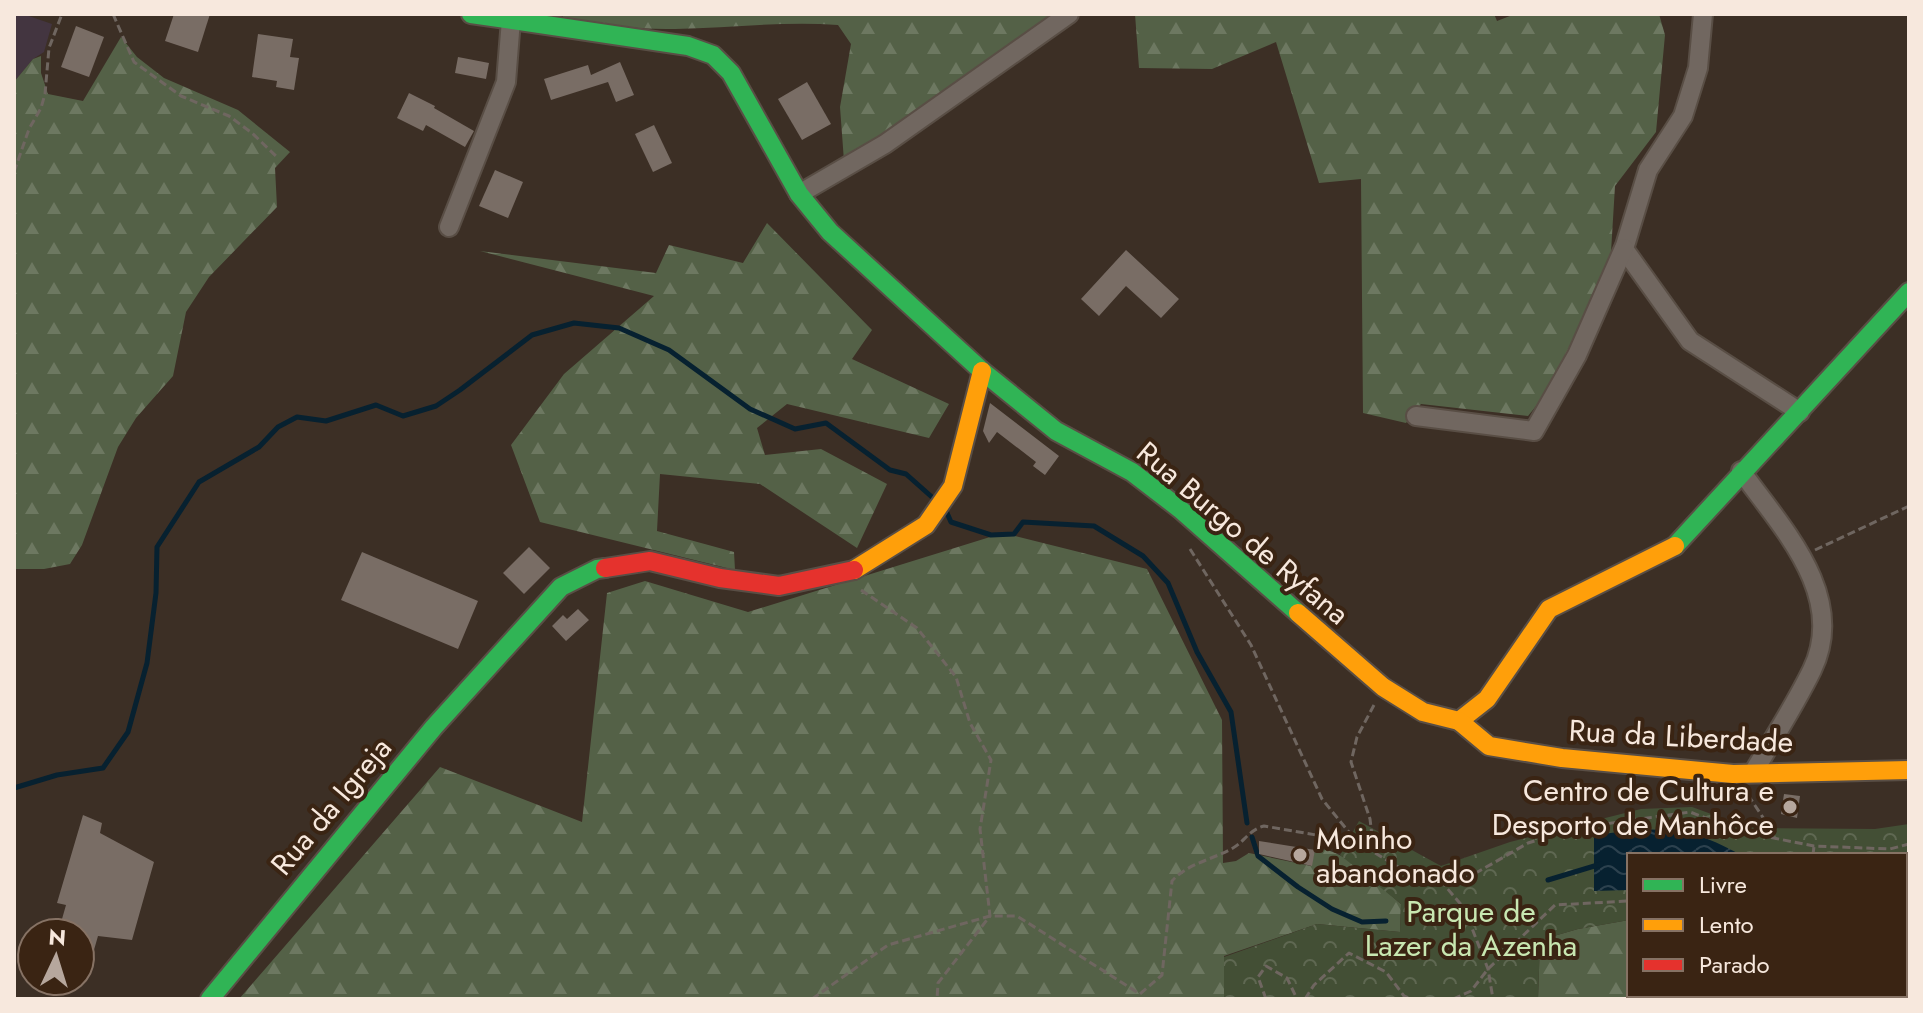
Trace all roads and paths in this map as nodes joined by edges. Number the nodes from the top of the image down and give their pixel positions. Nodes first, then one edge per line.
1 (62, 14) edge
2 (113, 14) edge
3 (471, 14) edge
4 (1069, 14) edge
5 (1703, 14) edge
6 (511, 20) junction
7 (278, 158) dead end
8 (14, 172) edge
9 (799, 194) junction
10 (449, 227) dead end
11 (1624, 248) junction
12 (1909, 292) edge
13 (982, 371) junction
14 (1800, 412) junction
15 (1416, 416) dead end
16 (1741, 471) junction
17 (1909, 506) edge
18 (1183, 537) dead end
19 (1801, 556) junction
20 (852, 571) junction
21 (1383, 687) junction
22 (1459, 721) junction
23 (1909, 770) edge
24 (1747, 779) junction
25 (1772, 837) junction
26 (1357, 842) junction
27 (1909, 844) edge
28 (1814, 846) junction
29 (1374, 852) junction
30 (1813, 853) edge
31 (1440, 880) junction
32 (1627, 901) edge
33 (990, 916) junction
34 (1488, 969) junction
35 (210, 999) edge
36 (812, 999) edge
37 (937, 999) edge
38 (1266, 999) edge
39 (1297, 999) edge
40 (1305, 999) edge
41 (1411, 999) edge
42 (1453, 999) edge
43 (1493, 999) edge

1 - 8 path
2 - 7 path
3 - 6 main road, Rua Burgo de Ryfana
4 - 9 street
5 - 11 street
6 - 9 main road, Rua Burgo de Ryfana
6 - 10 street
9 - 13 main road, Rua Burgo de Ryfana
11 - 14 street
11 - 15 street
12 - 14 main road
13 - 20 main road
13 - 21 main road, Rua Burgo de Ryfana
14 - 16 main road
16 - 19 street
16 - 22 main road
17 - 19 path
18 - 26 path
19 - 24 street
20 - 33 path
20 - 35 main road, Rua da Igreja
21 - 22 main road, Rua Burgo de Ryfana
21 - 29 path
22 - 24 main road, Rua da Liberdade
23 - 24 main road, Rua da Liberdade
24 - 25 path
25 - 28 path
25 - 31 path
26 - 29 path
26 - 33 path
27 - 28 path
28 - 30 path
29 - 31 path
31 - 34 path
32 - 34 path
33 - 36 path
33 - 37 path
34 - 42 path
34 - 43 path
38 - 39 path
40 - 41 path

